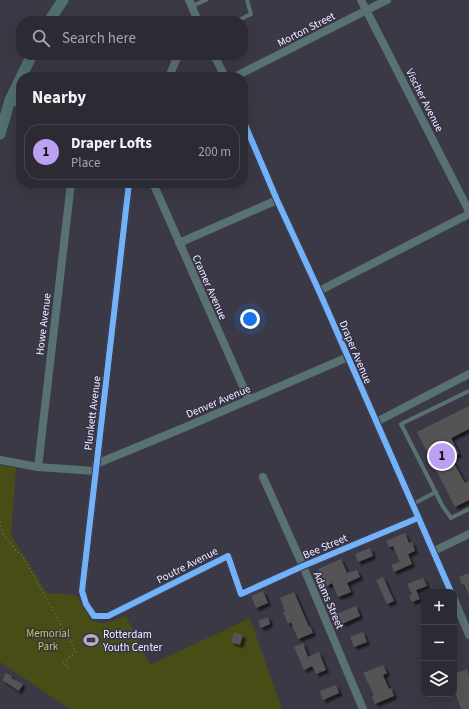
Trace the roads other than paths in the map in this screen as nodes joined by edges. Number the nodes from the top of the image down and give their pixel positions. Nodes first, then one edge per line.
1 (63, 0) edge
2 (206, 0) edge
3 (246, 0) edge
4 (361, 0) edge
5 (387, 0) edge
6 (190, 3) edge
7 (366, 11) junction
8 (52, 16) edge
9 (195, 16) edge
10 (247, 16) edge
11 (30, 60) edge
12 (176, 60) edge
13 (216, 60) edge
14 (24, 72) edge
15 (171, 72) edge
16 (222, 72) edge
17 (244, 72) edge
18 (16, 87) edge
19 (10, 100) junction
20 (16, 102) edge
21 (3, 114) edge
22 (248, 132) edge
23 (0, 134) edge
24 (70, 188) edge
25 (128, 188) edge
26 (155, 188) edge
27 (277, 200) junction
28 (469, 211) edge
29 (469, 214) edge
30 (179, 243) junction
31 (319, 291) junction
32 (348, 358) junction
33 (469, 374) edge
34 (469, 391) edge
35 (249, 400) junction
36 (376, 422) junction
37 (0, 460) edge
38 (38, 467) junction
39 (95, 467) junction
40 (263, 477) dead end
41 (436, 492) junction
42 (412, 505) junction
43 (469, 509) edge
44 (418, 518) junction
45 (469, 534) edge
46 (434, 552) junction
47 (303, 566) junction
48 (450, 589) edge
49 (241, 594) joint
50 (457, 607) edge
51 (120, 610) joint
52 (469, 635) edge
53 (362, 709) edge

1 - 8 main road
2 - 6 lane
3 - 10 lane
4 - 7 street, Vischer Avenue
5 - 7 street, Morton Street
6 - 9 street
7 - 17 street, Morton Street
7 - 28 street, Vischer Avenue
11 - 14 main road
12 - 15 street
13 - 16 street
18 - 19 main road
19 - 20 street
19 - 21 main road
21 - 23 main road
22 - 27 street, Draper Avenue
24 - 38 street, Howe Avenue
25 - 39 street, Plunkett Avenue
26 - 30 street, Cramer Avenue
27 - 30 street
27 - 31 street, Draper Avenue
29 - 31 street
30 - 35 street, Cramer Avenue
31 - 32 street, Draper Avenue
32 - 35 street, Denver Avenue
32 - 36 street, Draper Avenue
33 - 36 street
34 - 41 lane
35 - 39 street, Denver Avenue
36 - 42 street, Draper Avenue
37 - 38 street, Denver Avenue
38 - 39 street, Denver Avenue
39 - 51 street, Plunkett Avenue
40 - 47 street, Adams Street
41 - 42 lane
41 - 43 lane
42 - 44 street, Draper Avenue
44 - 46 street, Draper Avenue
44 - 47 street, Bee Street
45 - 46 street
46 - 48 street, Draper Avenue
47 - 49 street, Bee Street
47 - 53 street, Adams Street
49 - 51 street, Poutre Avenue
50 - 52 street

